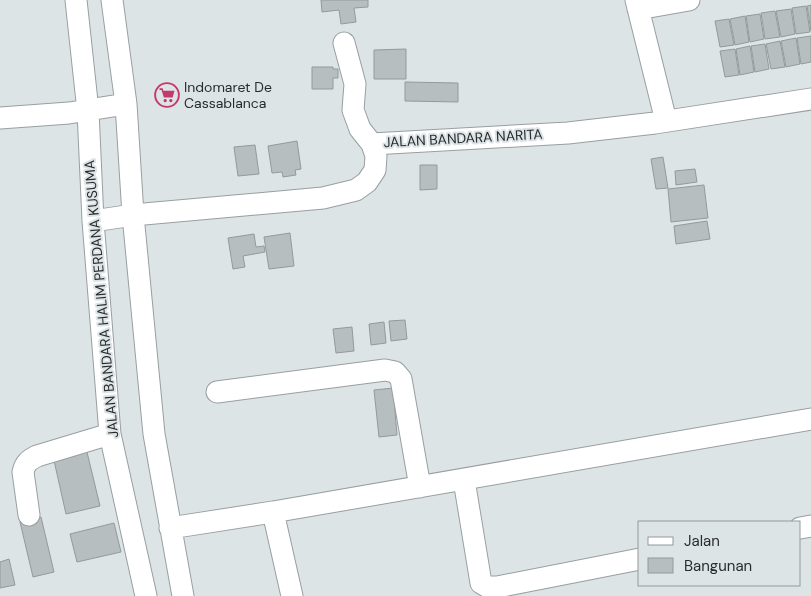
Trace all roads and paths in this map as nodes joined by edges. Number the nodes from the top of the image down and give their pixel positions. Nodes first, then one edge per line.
1 (76, 0) edge
2 (112, 0) edge
3 (689, 0) edge
4 (637, 5) edge
5 (344, 43) dead end
6 (811, 99) edge
7 (126, 104) junction
8 (79, 112) junction
9 (0, 118) edge
10 (660, 122) junction
11 (372, 144) junction
12 (133, 216) junction
13 (93, 221) junction
14 (217, 392) dead end
15 (811, 419) edge
16 (110, 434) junction
17 (464, 480) junction
18 (420, 487) junction
19 (273, 512) junction
20 (29, 515) dead end
21 (170, 528) junction
22 (638, 559) edge
23 (146, 596) edge
24 (183, 596) edge
25 (292, 596) edge

1 - 8 street, JALAN BANDARA HALIM PERDANA KUSUMA
2 - 7 street
3 - 4 street
4 - 10 street
5 - 11 street
6 - 10 street, JALAN BANDARA NARITA
7 - 8 street
7 - 12 street
8 - 9 street
8 - 13 street, JALAN BANDARA HALIM PERDANA KUSUMA
10 - 11 street, JALAN BANDARA NARITA
11 - 12 street, JALAN BANDARA NARITA
12 - 13 street, JALAN BANDARA NARITA
12 - 21 street
13 - 16 street, JALAN BANDARA HALIM PERDANA KUSUMA
14 - 18 street
15 - 17 street
16 - 20 street
16 - 23 street, JALAN BANDARA HALIM PERDANA KUSUMA
17 - 18 street
17 - 22 street
18 - 19 street
19 - 21 street
19 - 25 street
21 - 24 street

